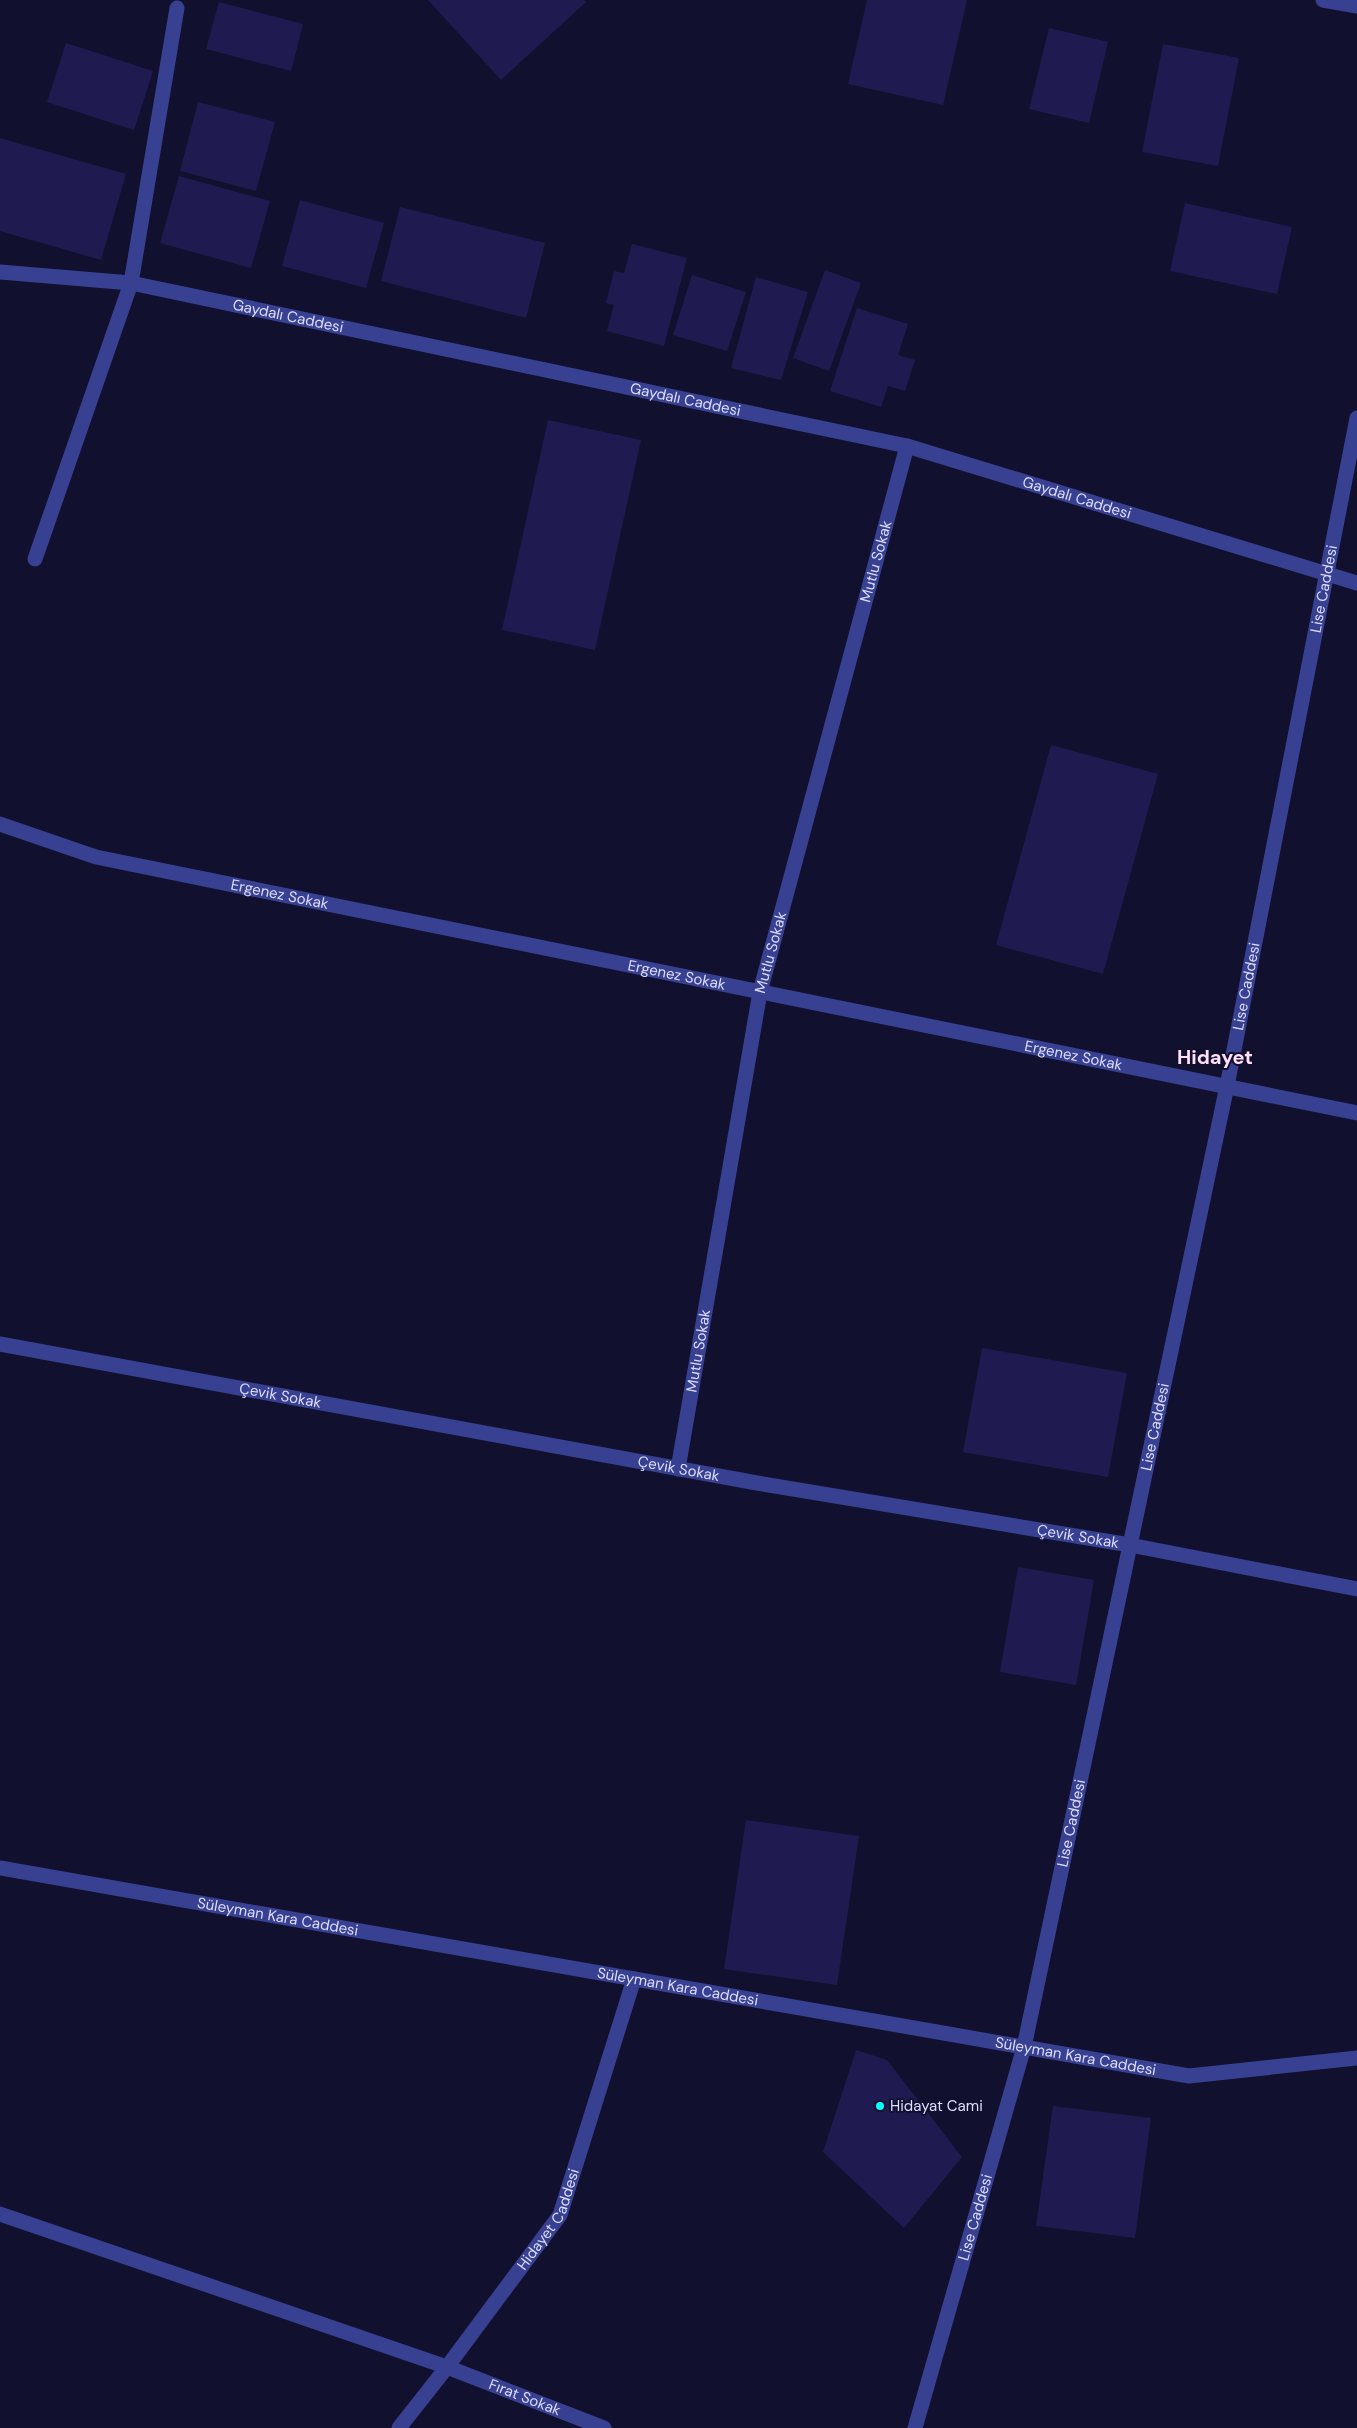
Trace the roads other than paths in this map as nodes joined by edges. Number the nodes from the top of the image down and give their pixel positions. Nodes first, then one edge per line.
1 (1323, 0) edge
2 (1357, 6) edge
3 (177, 8) dead end
4 (0, 272) edge
5 (131, 283) junction
6 (1357, 418) edge
7 (907, 446) junction
8 (35, 559) dead end
9 (1325, 575) junction
10 (1357, 583) edge
11 (0, 824) edge
12 (760, 992) junction
13 (1226, 1086) junction
14 (1357, 1113) edge
15 (0, 1344) edge
16 (678, 1469) junction
17 (1130, 1545) junction
18 (1357, 1590) edge
19 (0, 1868) edge
20 (634, 1979) junction
21 (1024, 2046) junction
22 (1357, 2058) edge
23 (0, 2214) edge
24 (447, 2367) junction
25 (399, 2428) edge
26 (604, 2428) edge
27 (915, 2428) edge

1 - 2 street
3 - 5 street
4 - 5 street, Gaydalı Caddesi
5 - 7 street, Gaydalı Caddesi
5 - 8 street
6 - 9 street, Lise Caddesi
7 - 9 street, Gaydalı Caddesi
7 - 12 street, Mutlu Sokak
9 - 10 street, Gaydalı Caddesi
9 - 13 street, Lise Caddesi
11 - 12 street, Ergenez Sokak
12 - 13 street, Ergenez Sokak
12 - 16 street, Mutlu Sokak
13 - 14 street, Ergenez Sokak
13 - 17 street, Lise Caddesi
15 - 16 street, Çevik Sokak
16 - 17 street, Çevik Sokak
17 - 18 street, Çevik Sokak
17 - 21 street, Lise Caddesi
19 - 20 street, Süleyman Kara Caddesi
20 - 21 street, Süleyman Kara Caddesi
20 - 24 street, Hidayet Caddesi
21 - 22 street, Süleyman Kara Caddesi
21 - 27 street, Lise Caddesi
23 - 24 street, Fırat Sokak
24 - 25 street, Hidayet Caddesi
24 - 26 street, Fırat Sokak

